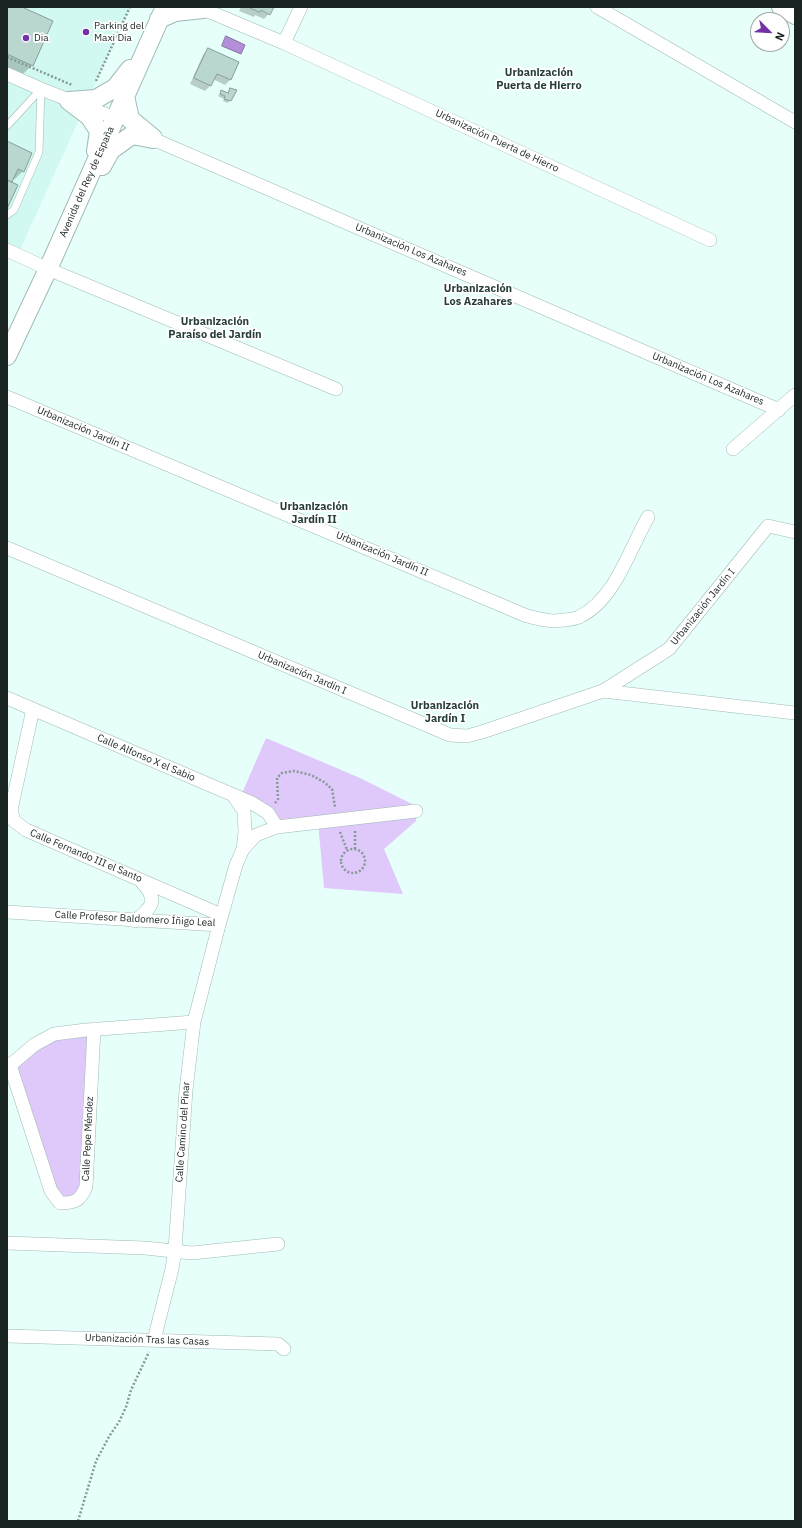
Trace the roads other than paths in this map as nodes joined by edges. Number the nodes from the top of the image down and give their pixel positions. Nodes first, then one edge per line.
1 (301, 7) edge
2 (597, 7) edge
3 (781, 7) edge
4 (201, 8) edge
5 (795, 15) edge
6 (160, 18) edge
7 (284, 43) junction
8 (7, 74) edge
9 (41, 89) junction
10 (72, 93) junction
11 (125, 96) junction
12 (115, 118) junction
13 (795, 122) edge
14 (7, 126) edge
15 (153, 139) junction
16 (95, 163) junction
17 (75, 207) junction
18 (7, 216) edge
19 (710, 240) dead end
20 (7, 250) edge
21 (48, 269) junction
22 (7, 356) edge
23 (336, 389) dead end
24 (795, 395) edge
25 (7, 397) edge
26 (779, 410) junction
27 (733, 449) dead end
28 (648, 517) dead end
29 (795, 532) edge
30 (7, 548) edge
31 (603, 691) junction
32 (7, 698) edge
33 (33, 709) junction
34 (795, 713) edge
35 (233, 795) junction
36 (416, 811) dead end
37 (277, 827) junction
38 (243, 849) junction
39 (140, 879) junction
40 (7, 912) edge
41 (220, 920) junction
42 (135, 921) junction
43 (194, 1022) junction
44 (94, 1029) junction
45 (8, 1065) edge
46 (7, 1243) edge
47 (278, 1244) dead end
48 (175, 1250) junction
49 (7, 1336) edge
50 (154, 1340) junction
51 (284, 1349) dead end

1 - 7 street
2 - 13 street
3 - 5 main road
4 - 6 main road
4 - 7 street, Urbanización Puerta de Hierro
6 - 10 main road
6 - 11 main road, Avenida del Rey de España
7 - 19 street, Urbanización Puerta de Hierro
8 - 9 street
9 - 10 street
9 - 14 lane
9 - 18 lane
10 - 12 street
10 - 16 main road
11 - 12 main road, Avenida del Rey de España
11 - 15 main road
12 - 16 main road, Avenida del Rey de España
15 - 17 main road
15 - 26 street, Urbanización Los Azahares
16 - 17 main road, Avenida del Rey de España
17 - 21 main road, Avenida del Rey de España
20 - 21 street
21 - 22 main road, Avenida del Rey de España
21 - 23 street
24 - 26 street
25 - 28 street, Urbanización Jardín II
26 - 27 street
29 - 31 street, Urbanización Jardín I
30 - 31 street, Urbanización Jardín I
31 - 34 street, Urbanización Jardín I
32 - 33 street, Calle Alfonso X el Sabio
33 - 35 street, Calle Alfonso X el Sabio
33 - 39 street, Calle Fernando III el Santo
35 - 37 street, Calle Alfonso X el Sabio
35 - 38 street
36 - 37 street, Calle Profesor Baldomero Íñigo Leal
37 - 38 street, Calle Profesor Baldomero Íñigo Leal
38 - 41 street, Calle Profesor Baldomero Íñigo Leal
39 - 41 street, Calle Fernando III el Santo
39 - 42 street
40 - 42 street, Calle Profesor Baldomero Íñigo Leal
41 - 42 street, Calle Profesor Baldomero Íñigo Leal
41 - 43 street, Calle Camino del Pinar
43 - 44 street, Calle Pepe Méndez
43 - 48 street, Calle Camino del Pinar
44 - 45 street, Calle Pepe Méndez
44 - 45 street, Calle Pepe Méndez
46 - 48 street
47 - 48 street
48 - 50 street, Calle Camino del Pinar
49 - 50 street, Urbanización Tras las Casas
50 - 51 street, Urbanización Tras las Casas

